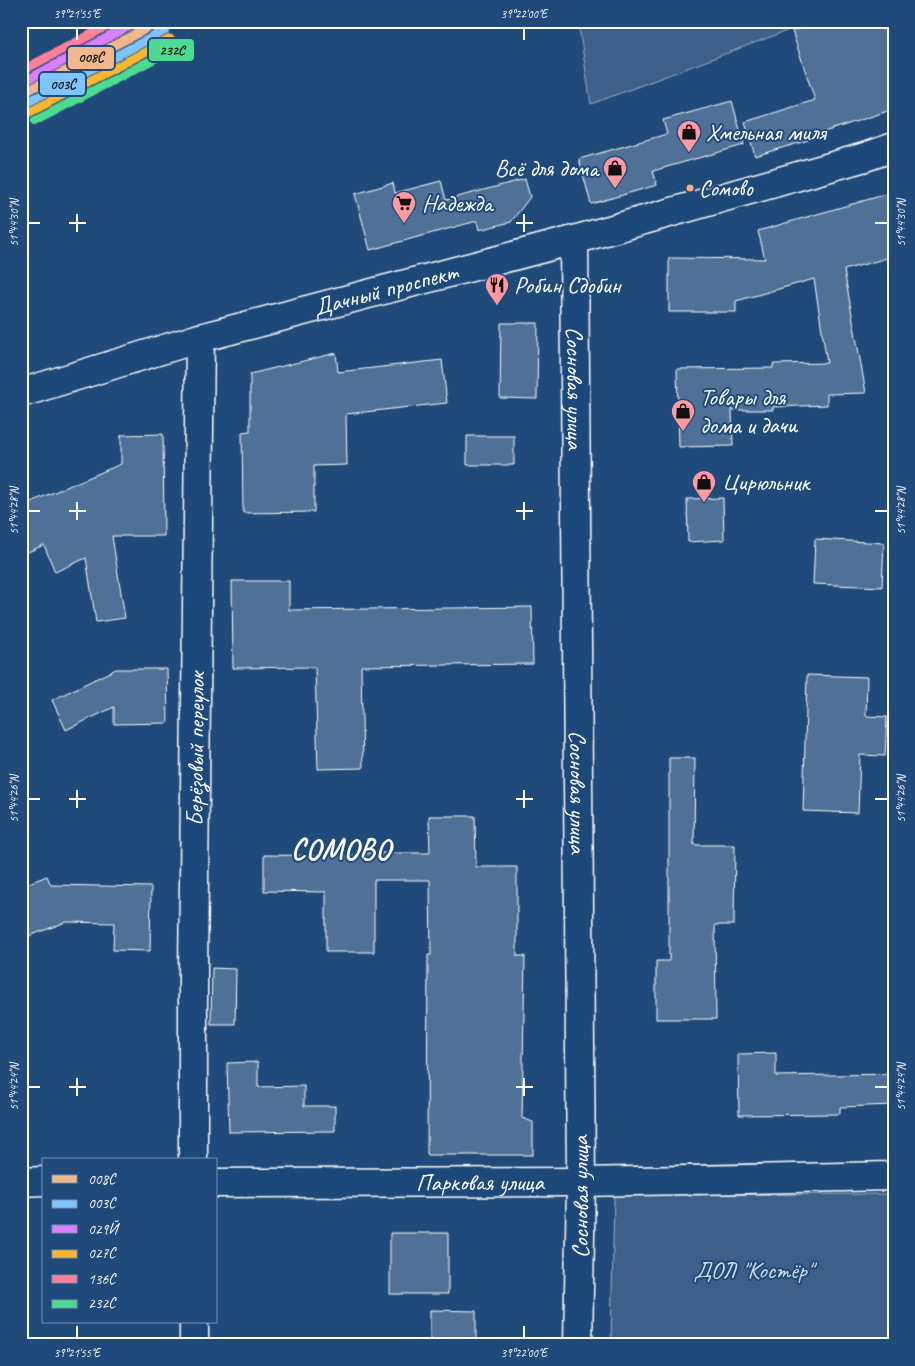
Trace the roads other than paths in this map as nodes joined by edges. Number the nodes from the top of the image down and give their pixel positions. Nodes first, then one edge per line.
1 (894, 147) edge
2 (574, 240) junction
3 (200, 338) junction
4 (21, 393) edge
5 (193, 1158) edge
6 (894, 1176) edge
7 (42, 1181) edge
8 (21, 1182) edge
9 (581, 1182) junction
10 (218, 1183) edge
11 (194, 1324) edge
12 (194, 1345) edge
13 (578, 1345) edge

1 - 2 street, Дачный проспект
2 - 3 street, Дачный проспект
2 - 9 street, Сосновая улица
3 - 4 street, Дачный проспект
3 - 5 street, Берёзовый переулок
6 - 9 street, Парковая улица
7 - 8 street
9 - 10 street, Парковая улица
9 - 13 street, Сосновая улица
11 - 12 street

